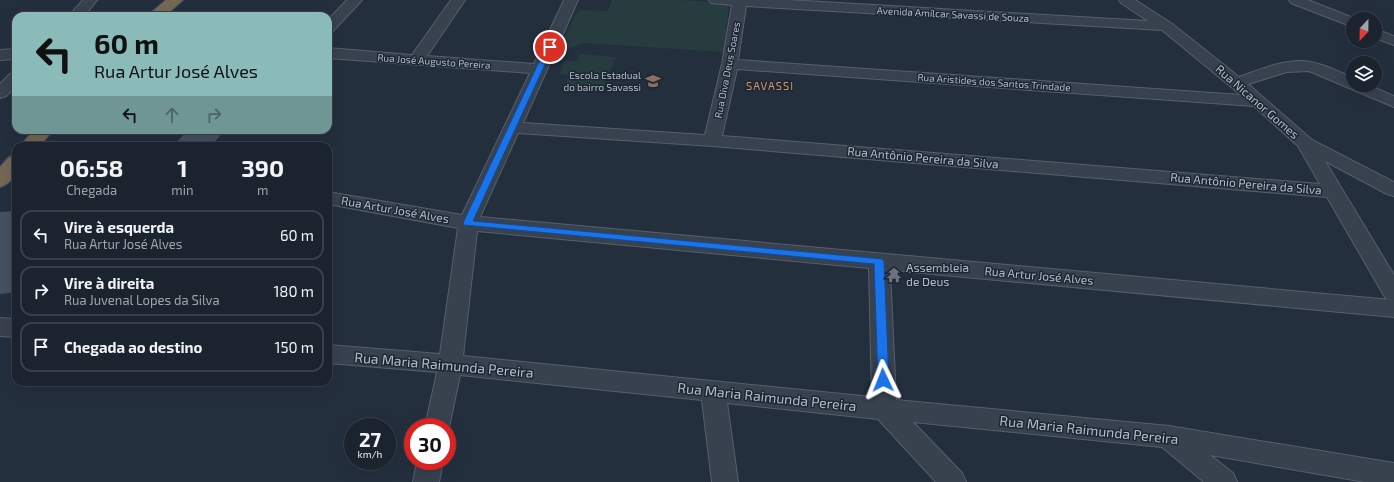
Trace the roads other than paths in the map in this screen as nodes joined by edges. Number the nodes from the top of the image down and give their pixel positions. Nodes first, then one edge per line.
1 (90, 0) edge
2 (160, 0) edge
3 (175, 0) edge
4 (355, 0) edge
5 (458, 0) edge
6 (572, 0) edge
7 (716, 0) edge
8 (819, 0) edge
9 (1126, 0) edge
10 (1296, 0) edge
11 (740, 1) edge
12 (80, 12) edge
13 (148, 12) edge
14 (160, 12) edge
15 (1346, 21) edge
16 (1160, 23) junction
17 (332, 24) edge
18 (1382, 36) edge
19 (1394, 41) edge
20 (332, 53) edge
21 (12, 54) edge
22 (0, 55) edge
23 (417, 59) junction
24 (730, 64) junction
25 (540, 69) junction
26 (12, 81) edge
27 (1346, 81) edge
28 (1237, 82) junction
29 (1370, 92) edge
30 (0, 93) edge
31 (1259, 100) junction
32 (1394, 102) edge
33 (513, 127) junction
34 (40, 134) edge
35 (712, 141) junction
36 (34, 142) edge
37 (1305, 143) junction
38 (1394, 190) edge
39 (1333, 191) junction
40 (332, 199) edge
41 (468, 223) junction
42 (879, 262) junction
43 (1394, 293) edge
44 (1394, 309) edge
45 (0, 327) edge
46 (12, 328) edge
47 (332, 354) edge
48 (450, 364) junction
49 (713, 391) junction
50 (884, 409) junction
51 (439, 418) edge
52 (1168, 437) junction
53 (428, 470) edge
54 (1394, 475) edge
55 (426, 482) edge
56 (725, 482) edge
57 (953, 482) edge
58 (1224, 482) edge

1 - 12 street
2 - 13 highway
3 - 14 highway
4 - 17 street
5 - 23 street
6 - 25 street
7 - 11 street, Avenida Amílcar Savassi de Souza
8 - 16 street, Avenida Amílcar Savassi de Souza
9 - 16 street, Rua Nicanor Gomes
10 - 15 street
11 - 16 street, Avenida Amílcar Savassi de Souza
11 - 24 street, Rua Diva Deus Soares
16 - 28 street, Rua Nicanor Gomes
18 - 19 street
20 - 23 street, Rua José Augusto Pereira
21 - 22 street
23 - 25 street, Rua José Augusto Pereira
24 - 31 street, Rua Aristides dos Santos Trindade
24 - 35 street, Rua Diva Deus Soares
25 - 33 street
26 - 30 street
27 - 28 street
28 - 31 street, Rua Nicanor Gomes
29 - 32 street
31 - 37 street, Rua Nicanor Gomes
33 - 35 street, Rua Antônio Pereira da Silva
33 - 41 street
34 - 36 highway
35 - 39 street, Rua Antônio Pereira da Silva
37 - 38 street
37 - 39 street, Rua Nicanor Gomes
39 - 43 street, Rua Nicanor Gomes
40 - 41 street, Rua Artur José Alves
41 - 42 street, Rua Artur José Alves
41 - 48 street
42 - 44 street, Rua Artur José Alves
42 - 50 street
45 - 46 street
47 - 48 street, Rua Maria Raimunda Pereira
48 - 49 street, Rua Maria Raimunda Pereira
48 - 51 street
49 - 50 street, Rua Maria Raimunda Pereira
49 - 56 street
50 - 52 street, Rua Maria Raimunda Pereira
50 - 57 street
52 - 54 street, Rua Maria Raimunda Pereira
52 - 58 street
53 - 55 street

